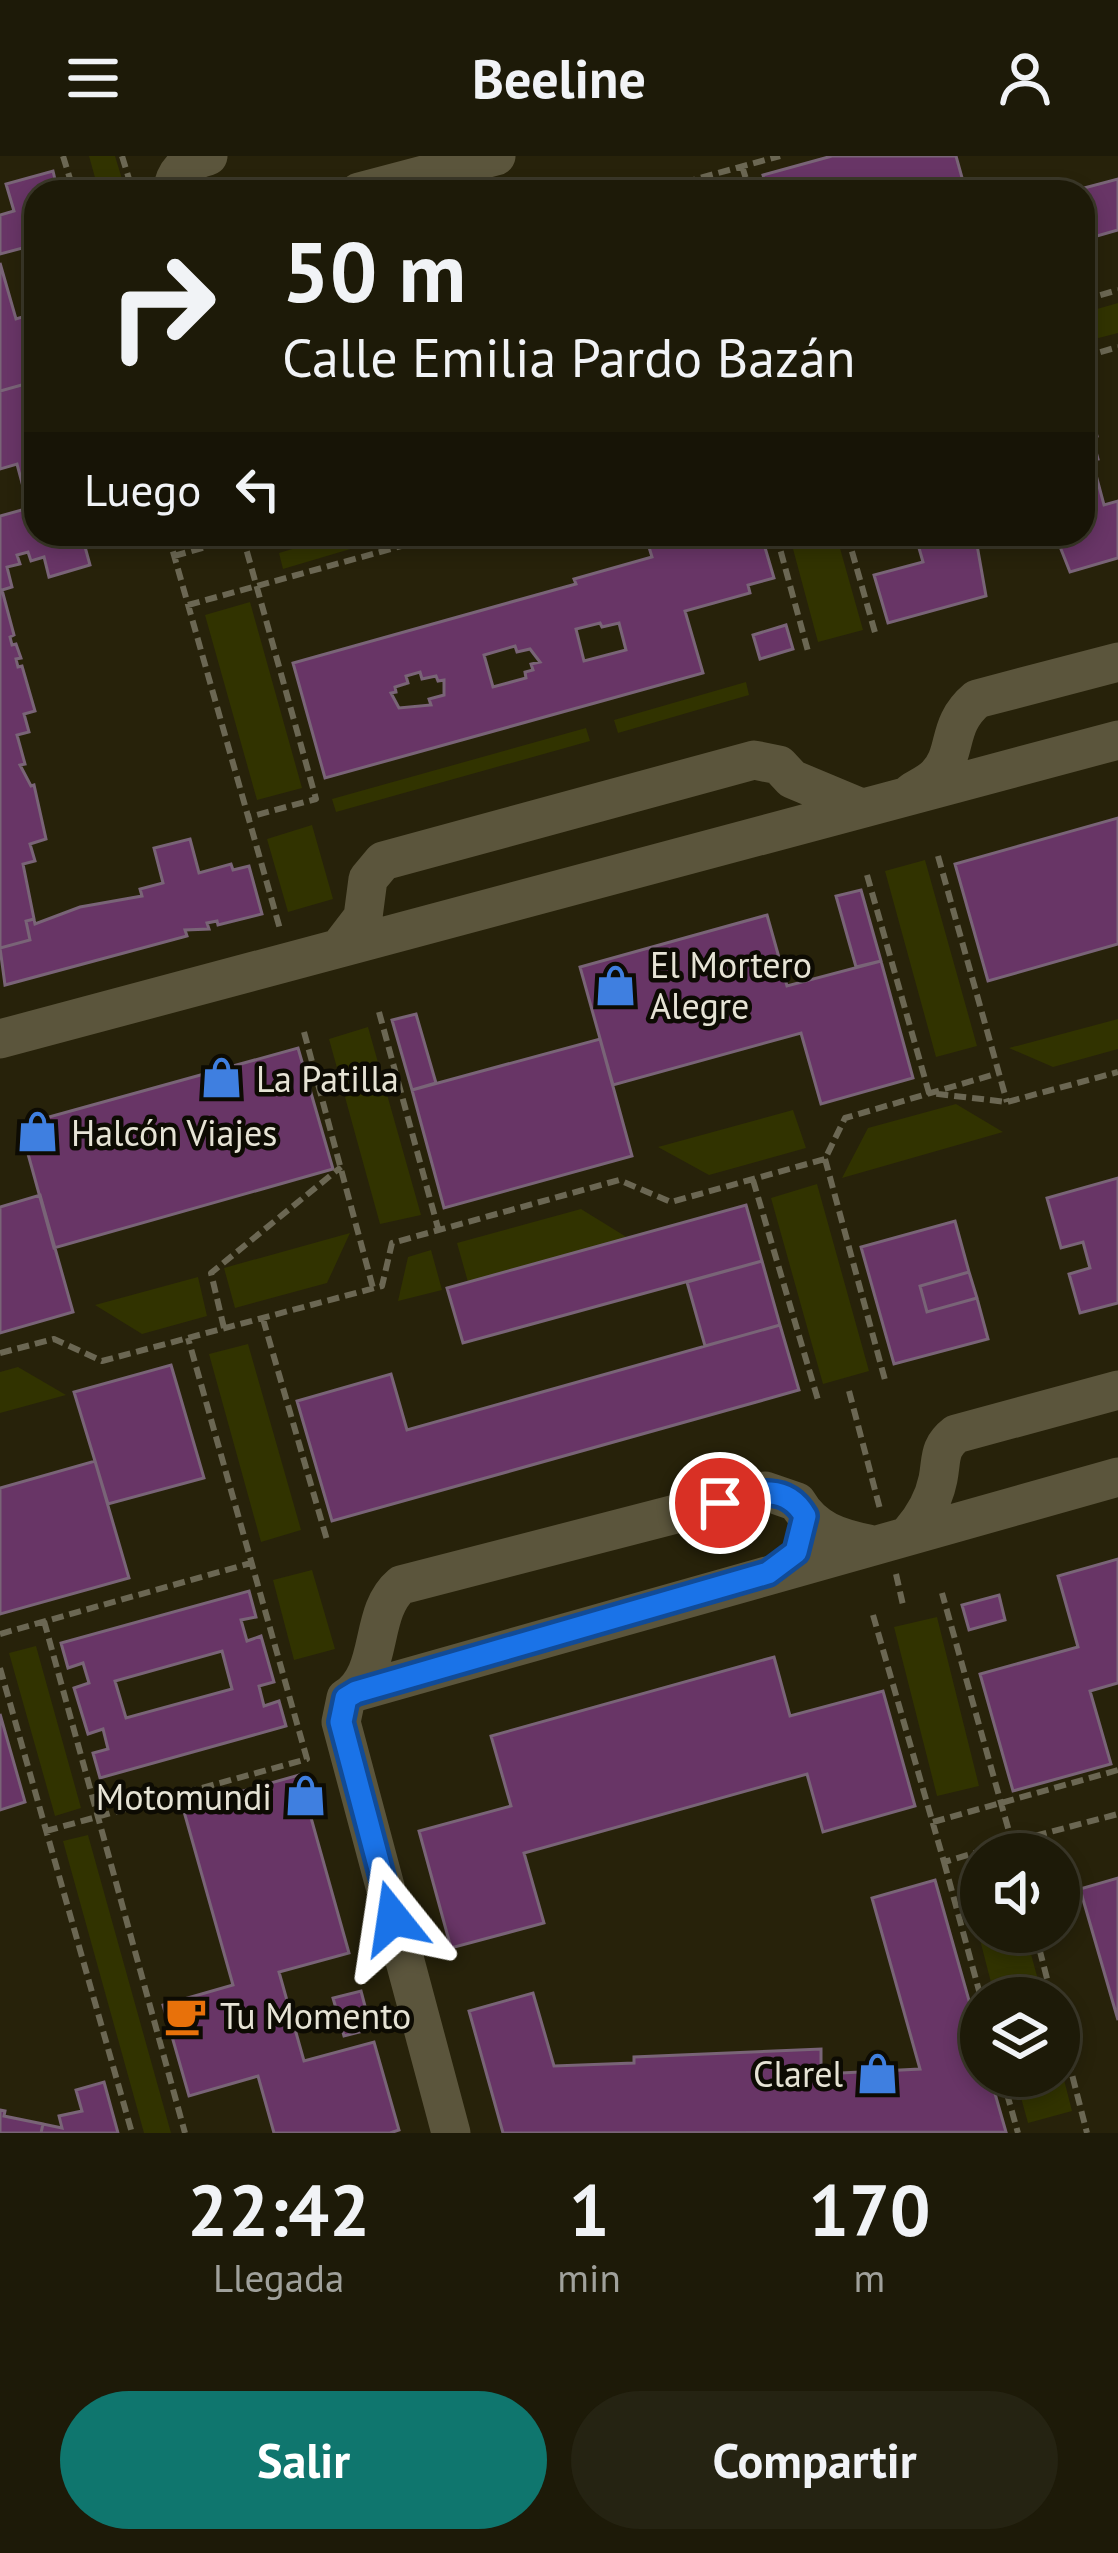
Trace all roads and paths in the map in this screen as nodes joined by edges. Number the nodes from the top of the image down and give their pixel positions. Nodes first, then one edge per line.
1 (208, 156) edge
2 (496, 156) edge
3 (780, 156) edge
4 (742, 166) junction
5 (174, 180) edge
6 (404, 180) edge
7 (704, 180) edge
8 (746, 180) edge
9 (171, 546) edge
10 (206, 546) edge
11 (245, 546) edge
12 (401, 546) edge
13 (779, 546) edge
14 (850, 546) edge
15 (174, 556) junction
16 (256, 586) junction
17 (188, 605) junction
18 (876, 636) dead end
19 (809, 655) dead end
20 (1118, 662) edge
21 (953, 731) junction
22 (1118, 740) edge
23 (994, 772) junction
24 (792, 779) junction
25 (910, 793) junction
26 (859, 807) junction
27 (249, 818) junction
28 (780, 832) junction
29 (938, 856) dead end
30 (867, 875) dead end
31 (369, 895) junction
32 (280, 929) dead end
33 (408, 930) junction
34 (340, 947) junction
35 (379, 1012) dead end
36 (304, 1032) dead end
37 (0, 1039) edge
38 (1118, 1072) edge
39 (999, 1073) junction
40 (928, 1093) junction
41 (1007, 1102) junction
42 (825, 1160) junction
43 (341, 1167) junction
44 (753, 1180) junction
45 (438, 1229) junction
46 (373, 1288) junction
47 (263, 1318) junction
48 (224, 1329) junction
49 (188, 1338) junction
50 (0, 1353) edge
51 (885, 1380) dead end
52 (1118, 1390) edge
53 (849, 1391) dead end
54 (818, 1400) dead end
55 (939, 1477) junction
56 (1118, 1477) edge
57 (1003, 1509) junction
58 (805, 1516) junction
59 (889, 1539) junction
60 (327, 1540) dead end
61 (252, 1563) junction
62 (768, 1573) junction
63 (942, 1593) dead end
64 (903, 1606) dead end
65 (874, 1615) dead end
66 (44, 1621) junction
67 (381, 1625) junction
68 (0, 1634) edge
69 (454, 1664) junction
70 (0, 1668) edge
71 (356, 1692) junction
72 (1118, 1770) edge
73 (998, 1801) junction
74 (1118, 1814) edge
75 (98, 1816) junction
76 (933, 1822) junction
77 (46, 1831) junction
78 (1009, 1833) edge
79 (1046, 1833) edge
80 (960, 1857) edge
81 (944, 1862) junction
82 (975, 1977) edge
83 (1008, 2097) edge
84 (1078, 2097) edge
85 (132, 2133) edge
86 (185, 2133) edge
87 (451, 2133) edge
88 (1018, 2133) edge
89 (1087, 2133) edge

1 - 5 street
2 - 6 street
3 - 4 path
4 - 7 path
4 - 8 path
9 - 15 path
10 - 15 path
11 - 16 path
12 - 16 path
13 - 19 path
14 - 18 path
15 - 17 path
16 - 17 path
16 - 27 path
17 - 27 path
20 - 21 street
21 - 23 street
21 - 25 street
22 - 23 street
23 - 25 street
24 - 26 street
24 - 28 street
24 - 31 street
25 - 26 street
26 - 28 street
27 - 32 path
28 - 33 street
29 - 39 path
30 - 40 path
31 - 33 street
31 - 34 street
33 - 34 street
34 - 37 street
35 - 45 path
36 - 43 path
38 - 41 path
39 - 40 path
39 - 41 path
40 - 41 path
40 - 42 path
42 - 44 path
42 - 51 path
43 - 46 path
43 - 48 path
44 - 45 path
44 - 54 path
45 - 46 path
46 - 47 path
47 - 48 path
47 - 60 path
48 - 49 path
49 - 50 path
49 - 61 path
52 - 55 street
53 - 59 path
55 - 57 street
55 - 59 street
56 - 57 street
57 - 59 street
58 - 59 street
58 - 62 street
58 - 67 street
59 - 62 street
59 - 64 path
61 - 66 path
61 - 75 path
62 - 69 street
63 - 73 path
65 - 76 path
66 - 68 path
66 - 75 path
67 - 69 street
67 - 71 street
69 - 71 street
70 - 77 path
71 - 87 street
72 - 73 path
73 - 76 path
73 - 78 path
74 - 79 path
75 - 77 path
75 - 86 path
76 - 81 path
77 - 85 path
80 - 81 path
81 - 82 path
83 - 88 path
84 - 89 path

